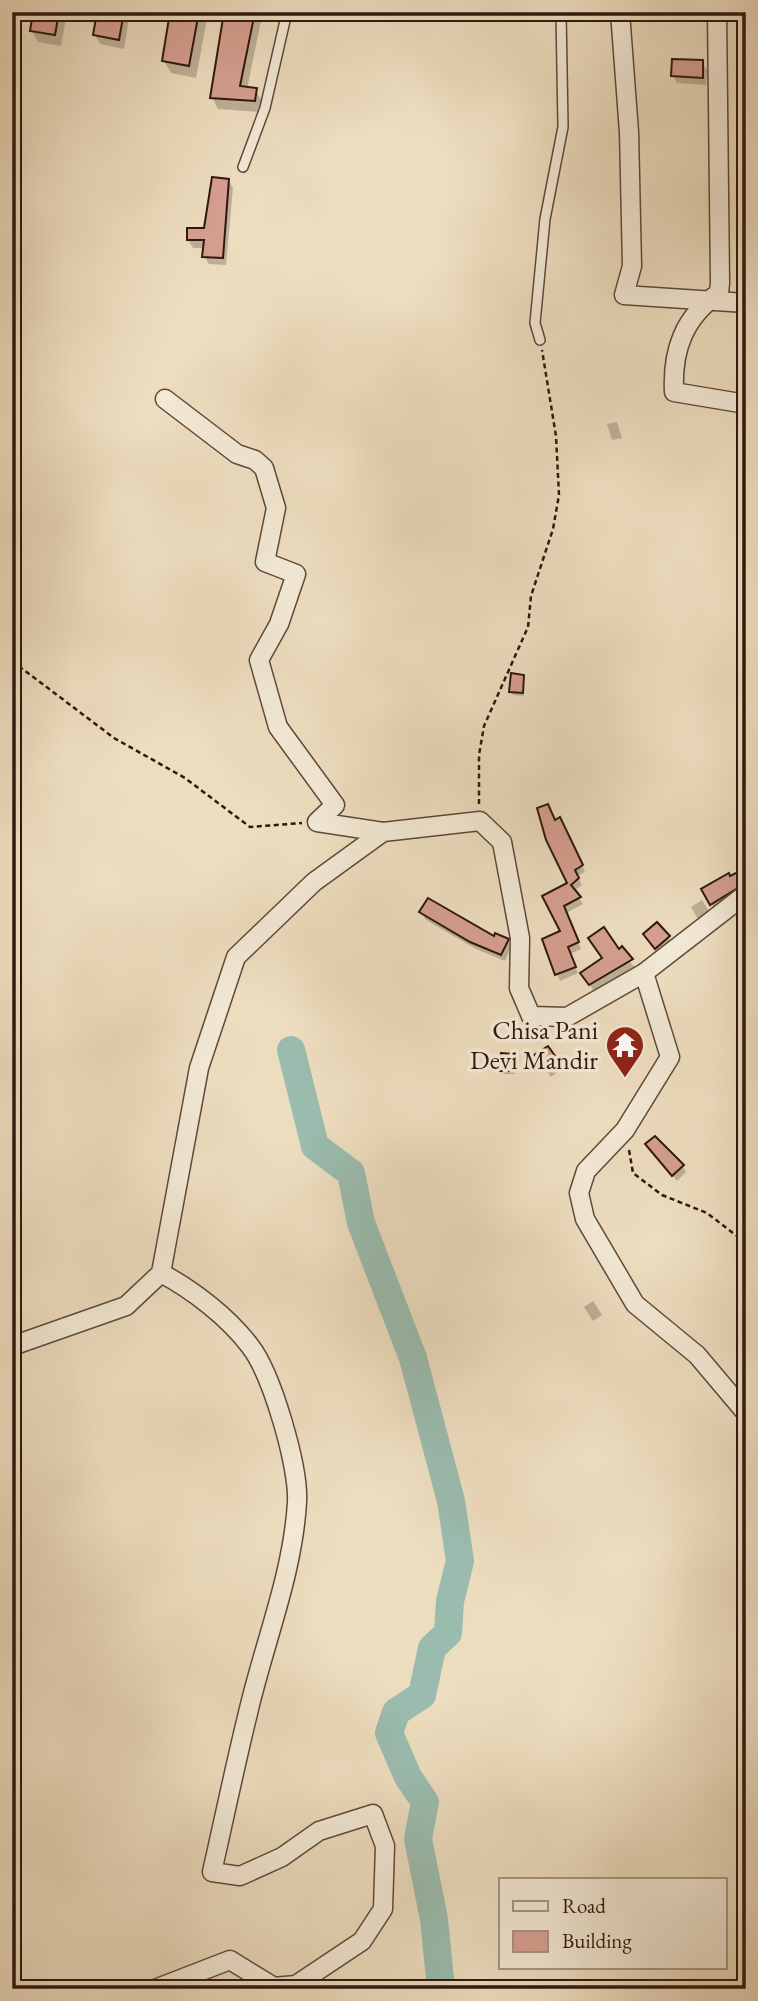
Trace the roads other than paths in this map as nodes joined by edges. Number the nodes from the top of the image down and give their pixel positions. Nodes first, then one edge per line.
1 (287, 12) edge
2 (561, 12) edge
3 (620, 12) edge
4 (717, 12) edge
5 (243, 167) dead end
6 (706, 302) junction
7 (746, 303) edge
8 (540, 340) road end
9 (165, 399) dead end
10 (746, 404) edge
11 (383, 832) junction
12 (746, 894) edge
13 (644, 972) junction
14 (160, 1273) junction
15 (12, 1346) edge
16 (746, 1413) edge
17 (155, 1989) edge

1 - 5 lane
2 - 8 lane
3 - 6 street
4 - 6 street
6 - 7 street
6 - 10 street
9 - 11 street
11 - 13 street
11 - 14 street
12 - 13 street
13 - 16 street
14 - 15 street
14 - 17 street

